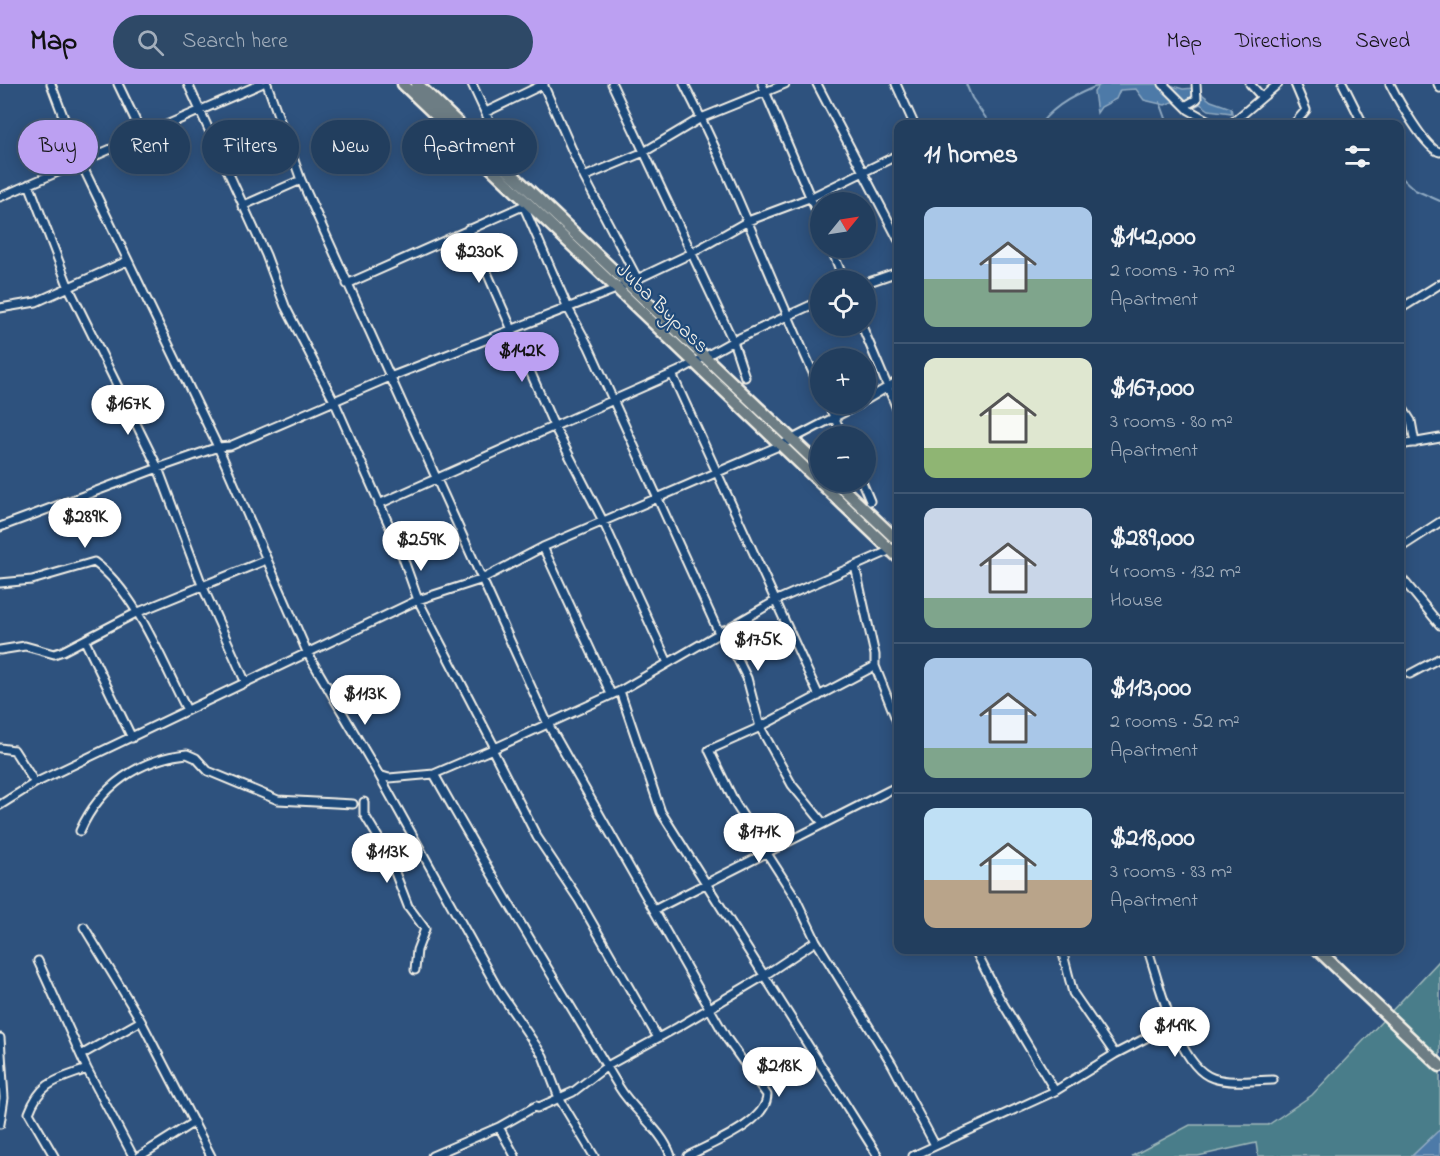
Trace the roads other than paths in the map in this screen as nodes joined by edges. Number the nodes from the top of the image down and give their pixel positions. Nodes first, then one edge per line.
1 (51, 84) edge
2 (118, 84) edge
3 (188, 84) edge
4 (261, 84) edge
5 (267, 84) edge
6 (403, 84) edge
7 (417, 84) edge
8 (472, 84) edge
9 (543, 84) edge
10 (612, 84) edge
11 (684, 84) edge
12 (762, 84) edge
13 (785, 84) edge
14 (817, 84) edge
15 (896, 84) edge
16 (1163, 84) edge
17 (1196, 84) edge
18 (1250, 84) edge
19 (1278, 84) edge
20 (1294, 84) edge
21 (1342, 84) edge
22 (1389, 84) edge
23 (1438, 84) edge
24 (1440, 88) edge
25 (766, 92) junction
26 (1261, 96) junction
27 (1185, 106) junction
28 (200, 112) junction
29 (486, 112) junction
30 (701, 118) junction
31 (65, 120) edge
32 (135, 120) edge
33 (181, 120) edge
34 (490, 120) edge
35 (912, 120) edge
36 (1202, 120) edge
37 (1235, 120) edge
38 (1297, 120) edge
39 (1361, 120) edge
40 (644, 152) junction
41 (1440, 152) edge
42 (894, 157) edge
43 (864, 171) junction
44 (50, 174) edge
45 (87, 174) edge
46 (584, 177) junction
47 (301, 180) junction
48 (28, 184) junction
49 (810, 192) edge
50 (822, 192) edge
51 (0, 196) edge
52 (810, 198) edge
53 (525, 205) junction
54 (242, 206) junction
55 (748, 221) junction
56 (468, 229) junction
57 (894, 231) edge
58 (690, 254) junction
59 (127, 261) junction
60 (894, 273) edge
61 (876, 279) edge
62 (638, 280) junction
63 (347, 284) junction
64 (1440, 284) edge
65 (627, 285) junction
66 (69, 288) junction
67 (616, 290) junction
68 (810, 306) edge
69 (1404, 306) edge
70 (0, 308) edge
71 (568, 308) junction
72 (787, 316) junction
73 (512, 330) junction
74 (866, 336) edge
75 (733, 341) junction
76 (704, 358) junction
77 (694, 364) junction
78 (810, 366) edge
79 (672, 374) junction
80 (390, 377) junction
81 (745, 377) dead end
82 (894, 383) edge
83 (887, 387) junction
84 (876, 394) edge
85 (614, 401) junction
86 (335, 402) junction
87 (894, 402) edge
88 (1404, 410) edge
89 (833, 414) edge
90 (842, 414) edge
91 (835, 418) junction
92 (554, 426) junction
93 (839, 426) edge
94 (1440, 438) edge
95 (792, 439) junction
96 (1415, 443) junction
97 (781, 445) junction
98 (1404, 445) edge
99 (219, 447) junction
100 (810, 456) edge
101 (158, 468) junction
102 (717, 472) junction
103 (435, 479) junction
104 (846, 492) edge
105 (866, 492) edge
106 (657, 500) junction
107 (870, 501) dead end
108 (379, 504) junction
109 (603, 521) junction
110 (1440, 522) edge
111 (0, 527) edge
112 (1404, 544) edge
113 (894, 546) edge
114 (894, 546) edge
115 (543, 547) junction
116 (894, 550) edge
117 (266, 560) junction
118 (855, 566) junction
119 (480, 580) junction
120 (1404, 581) edge
121 (0, 583) edge
122 (202, 585) junction
123 (418, 600) junction
124 (777, 600) junction
125 (136, 613) junction
126 (1440, 625) edge
127 (721, 632) junction
128 (85, 641) junction
129 (0, 650) edge
130 (308, 654) junction
131 (1440, 658) edge
132 (668, 663) junction
133 (875, 666) junction
134 (1410, 674) dead end
135 (245, 681) junction
136 (620, 691) junction
137 (611, 694) junction
138 (819, 696) junction
139 (187, 710) junction
140 (894, 714) edge
141 (547, 722) junction
142 (760, 727) junction
143 (132, 738) junction
144 (0, 748) edge
145 (493, 748) junction
146 (434, 774) junction
147 (379, 775) junction
148 (34, 783) junction
149 (894, 788) edge
150 (364, 802) dead end
151 (353, 804) dead end
152 (0, 805) edge
153 (823, 823) junction
154 (80, 831) dead end
155 (767, 853) junction
156 (704, 883) junction
157 (656, 909) junction
158 (84, 927) dead end
159 (816, 940) junction
160 (977, 954) edge
161 (1063, 954) edge
162 (1149, 954) edge
163 (1322, 954) edge
164 (38, 961) dead end
165 (415, 970) dead end
166 (762, 977) junction
167 (710, 1006) junction
168 (141, 1021) junction
169 (1173, 1024) junction
170 (0, 1038) edge
171 (658, 1038) junction
172 (1114, 1054) junction
173 (81, 1055) junction
174 (2, 1065) edge
175 (607, 1066) junction
176 (1440, 1066) edge
177 (87, 1069) junction
178 (1273, 1080) dead end
179 (1055, 1091) junction
180 (559, 1098) junction
181 (1, 1117) edge
182 (194, 1122) junction
183 (0, 1124) edge
184 (499, 1126) junction
185 (935, 1145) junction
186 (437, 1155) edge
187 (54, 1156) edge
188 (133, 1156) edge
189 (141, 1156) edge
190 (211, 1156) edge
191 (514, 1156) edge
192 (594, 1156) edge
193 (670, 1156) edge
194 (688, 1156) edge
195 (878, 1156) edge
196 (913, 1156) edge

1 - 31 street
2 - 32 street
3 - 28 street
4 - 28 street
5 - 47 street
6 - 53 main road, Juba Bypass
7 - 65 main road, Juba Bypass
8 - 29 street
9 - 29 street
9 - 46 street
10 - 40 street
11 - 30 street
12 - 25 street
13 - 25 street
14 - 43 street
15 - 35 street
16 - 27 street
17 - 27 street
18 - 26 street
19 - 26 street
20 - 38 street
21 - 39 street
22 - 41 street
23 - 24 street
25 - 30 street
25 - 49 street
26 - 37 street
27 - 36 street
28 - 33 street
28 - 54 street
29 - 34 street
30 - 40 street
30 - 55 street
40 - 46 street
40 - 58 street
42 - 43 street
43 - 50 street
43 - 57 street
44 - 48 street
45 - 59 street
46 - 62 street
47 - 54 street
47 - 63 street
48 - 51 street
48 - 66 street
52 - 55 street
53 - 56 street
53 - 67 main road, Juba Bypass
53 - 71 street
54 - 86 street
55 - 58 street
55 - 72 street
56 - 63 street
56 - 73 street
58 - 62 street
58 - 75 street
59 - 66 street
59 - 99 street
60 - 61 street
62 - 65 street
63 - 80 street
64 - 69 street
65 - 67 street
65 - 76 main road, Juba Bypass
66 - 70 street
66 - 101 street
67 - 71 street
67 - 77 main road, Juba Bypass
68 - 72 street
71 - 73 street
71 - 85 street
72 - 75 street
72 - 78 street
73 - 80 street
73 - 92 street
74 - 83 street
75 - 76 street
75 - 81 street
76 - 77 street
76 - 95 main road, Juba Bypass
77 - 79 street
77 - 97 main road, Juba Bypass
79 - 85 street
79 - 102 street
80 - 86 street
80 - 103 street
82 - 83 street
83 - 84 street
83 - 87 street
85 - 92 street
85 - 106 street
86 - 99 street
86 - 108 street
88 - 96 street
89 - 91 street
90 - 91 street
91 - 93 street
91 - 95 street
92 - 103 street
92 - 109 street
94 - 96 street
95 - 97 street
95 - 100 main road, Juba Bypass
96 - 98 street
97 - 102 street
97 - 113 main road, Juba Bypass
99 - 101 street
99 - 117 street
101 - 111 street
101 - 122 street
102 - 106 street
102 - 124 street
103 - 108 street
103 - 119 street
104 - 114 main road
105 - 107 street
106 - 109 street
106 - 127 street
108 - 123 street
109 - 115 street
109 - 132 street
110 - 112 street
115 - 119 street
115 - 137 street
116 - 118 street
117 - 122 street
117 - 130 street
118 - 124 street
118 - 133 street
119 - 123 street
119 - 141 street
120 - 126 street
121 - 125 street
122 - 125 street
122 - 135 street
123 - 130 street
123 - 145 street
124 - 127 street
124 - 138 street
125 - 128 street
125 - 139 street
127 - 132 street
127 - 142 street
128 - 129 street
128 - 143 street
130 - 135 street
130 - 147 street
131 - 134 street
132 - 136 street
133 - 138 street
133 - 140 street
135 - 139 street
136 - 137 street
136 - 156 street
137 - 141 street
138 - 142 street
139 - 143 street
141 - 145 street
141 - 157 street
142 - 153 street
142 - 155 street
143 - 148 street
144 - 148 street
145 - 146 street
145 - 171 street
146 - 147 street
146 - 175 street
147 - 180 street
148 - 152 street
149 - 153 street
150 - 165 street
151 - 154 street
153 - 155 street
155 - 156 street
155 - 159 street
156 - 157 street
156 - 166 street
157 - 167 street
158 - 168 street
159 - 166 street
159 - 185 street
160 - 179 street
161 - 172 street
162 - 169 street
163 - 176 main road
164 - 173 street
166 - 167 street
166 - 195 street
167 - 171 street
167 - 194 street
168 - 173 street
168 - 182 street
169 - 172 street
169 - 178 street
170 - 174 street
171 - 175 street
172 - 179 street
173 - 177 street
174 - 181 street
175 - 180 street
175 - 193 street
177 - 187 street
177 - 188 street
179 - 185 street
180 - 184 street
180 - 192 street
181 - 183 street
182 - 189 street
182 - 190 street
184 - 186 street
184 - 191 street
185 - 196 street

